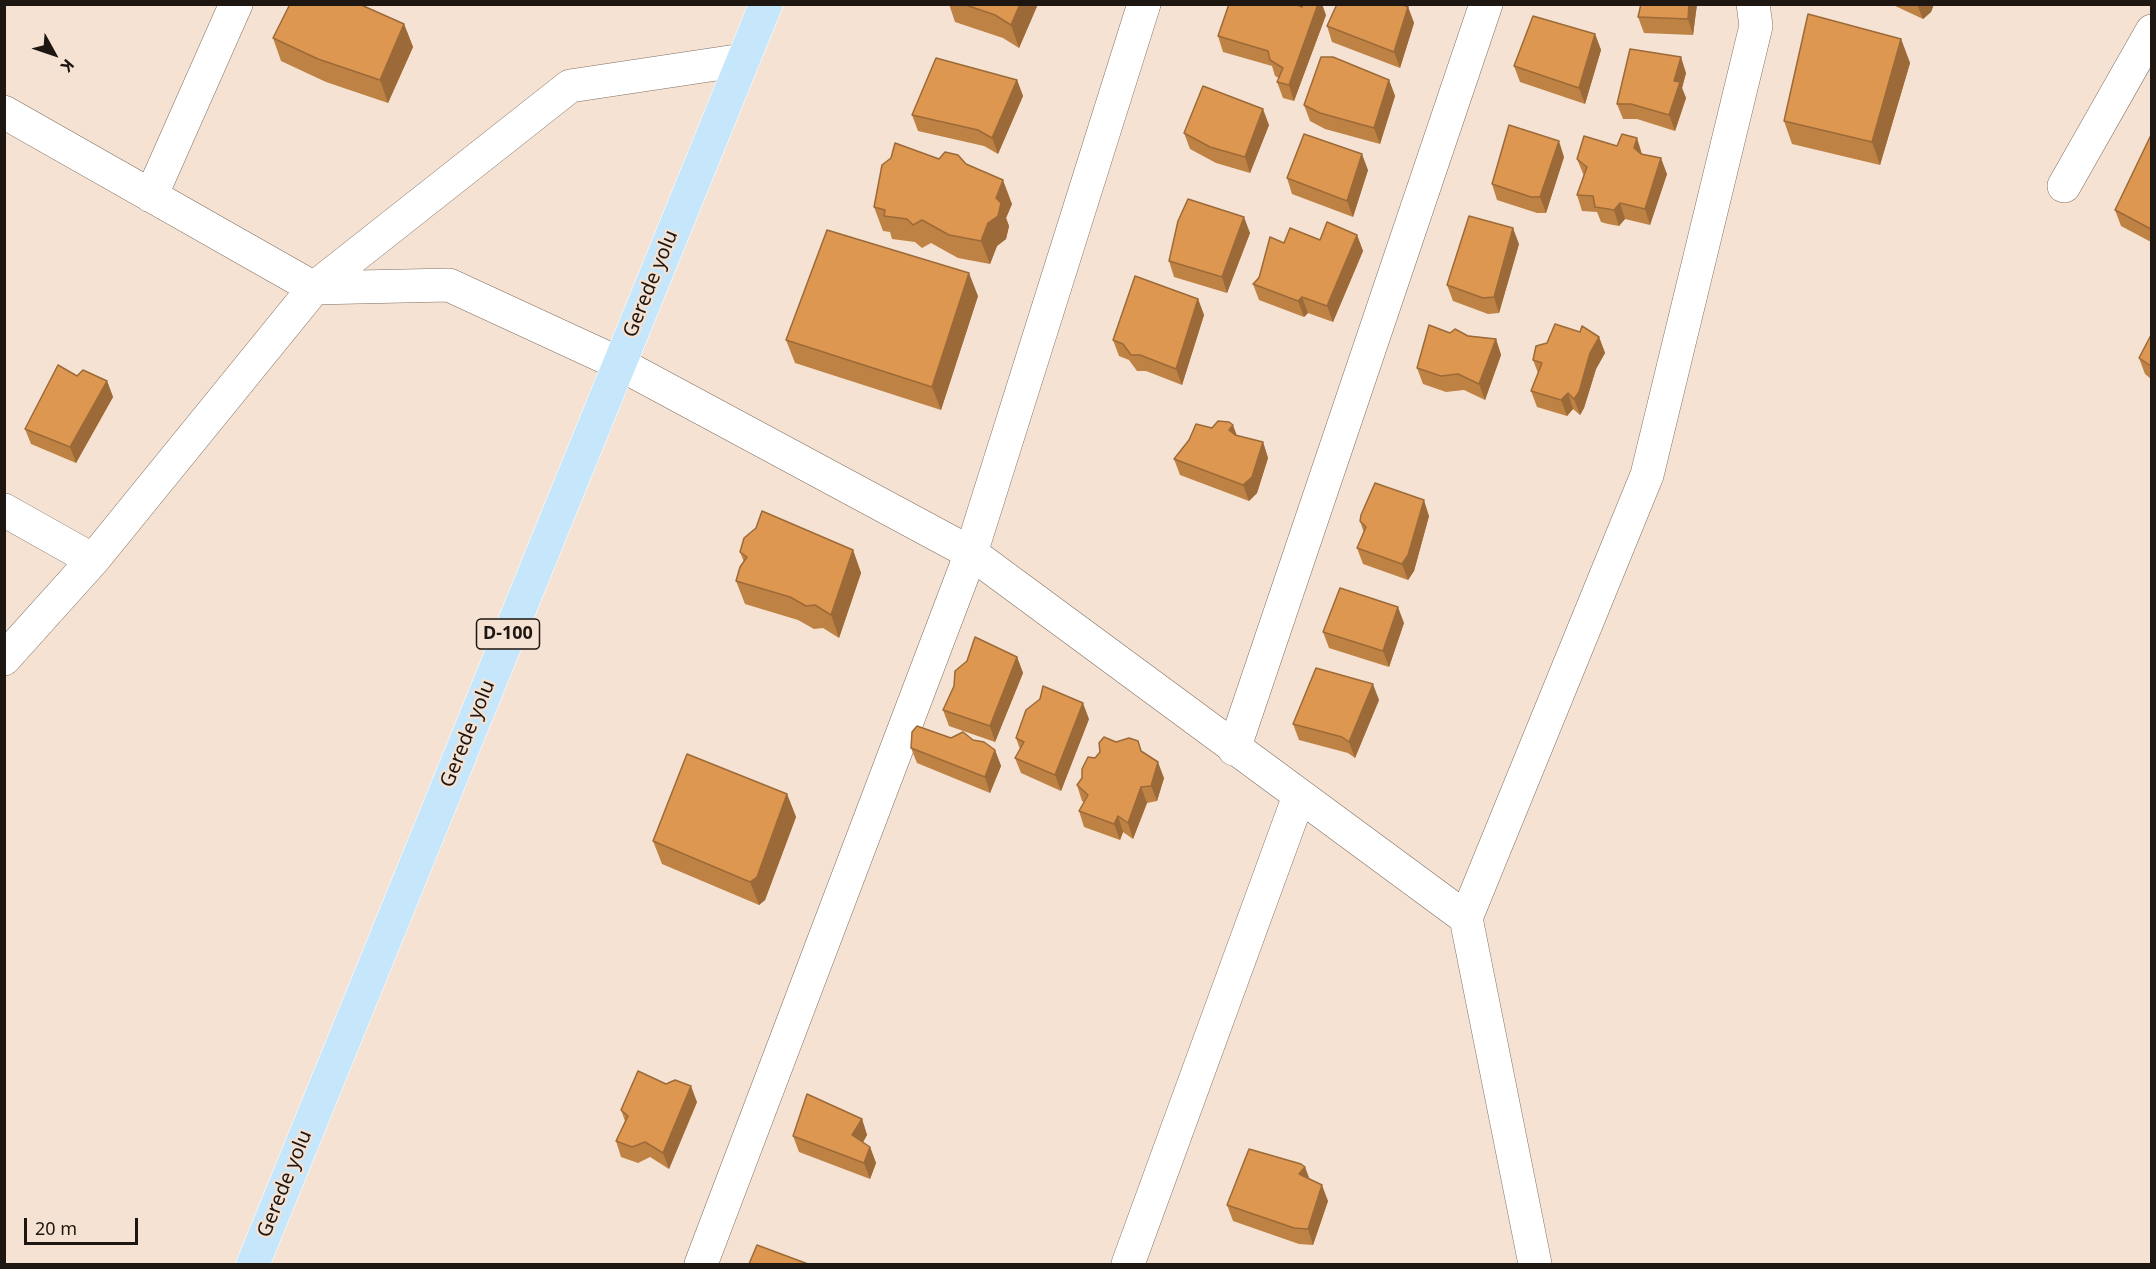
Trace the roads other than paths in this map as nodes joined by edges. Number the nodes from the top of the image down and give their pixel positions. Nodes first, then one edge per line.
1 (236, 4) edge
2 (766, 4) edge
3 (1144, 4) edge
4 (1486, 4) edge
5 (1753, 4) edge
6 (2151, 31) edge
7 (743, 60) junction
8 (4, 112) edge
9 (2064, 186) dead end
10 (151, 196) junction
11 (314, 288) junction
12 (618, 363) junction
13 (4, 510) edge
14 (971, 553) junction
15 (93, 560) junction
16 (4, 659) edge
17 (1234, 748) junction
18 (1299, 796) junction
19 (1466, 918) junction
20 (253, 1264) edge
21 (701, 1264) edge
22 (1128, 1264) edge
23 (1535, 1264) edge

1 - 10 street
2 - 7 main road, Gerede yolu / D-100
3 - 14 street
4 - 17 street
5 - 19 street
6 - 9 street
7 - 11 street
7 - 12 main road, Gerede yolu / D-100
8 - 10 street
10 - 11 street
11 - 12 street
11 - 15 street
12 - 14 street
12 - 20 main road, Gerede yolu / D-100
13 - 15 street
14 - 17 street
14 - 21 street
15 - 16 street
17 - 18 street
18 - 19 street
18 - 22 street
19 - 23 street

